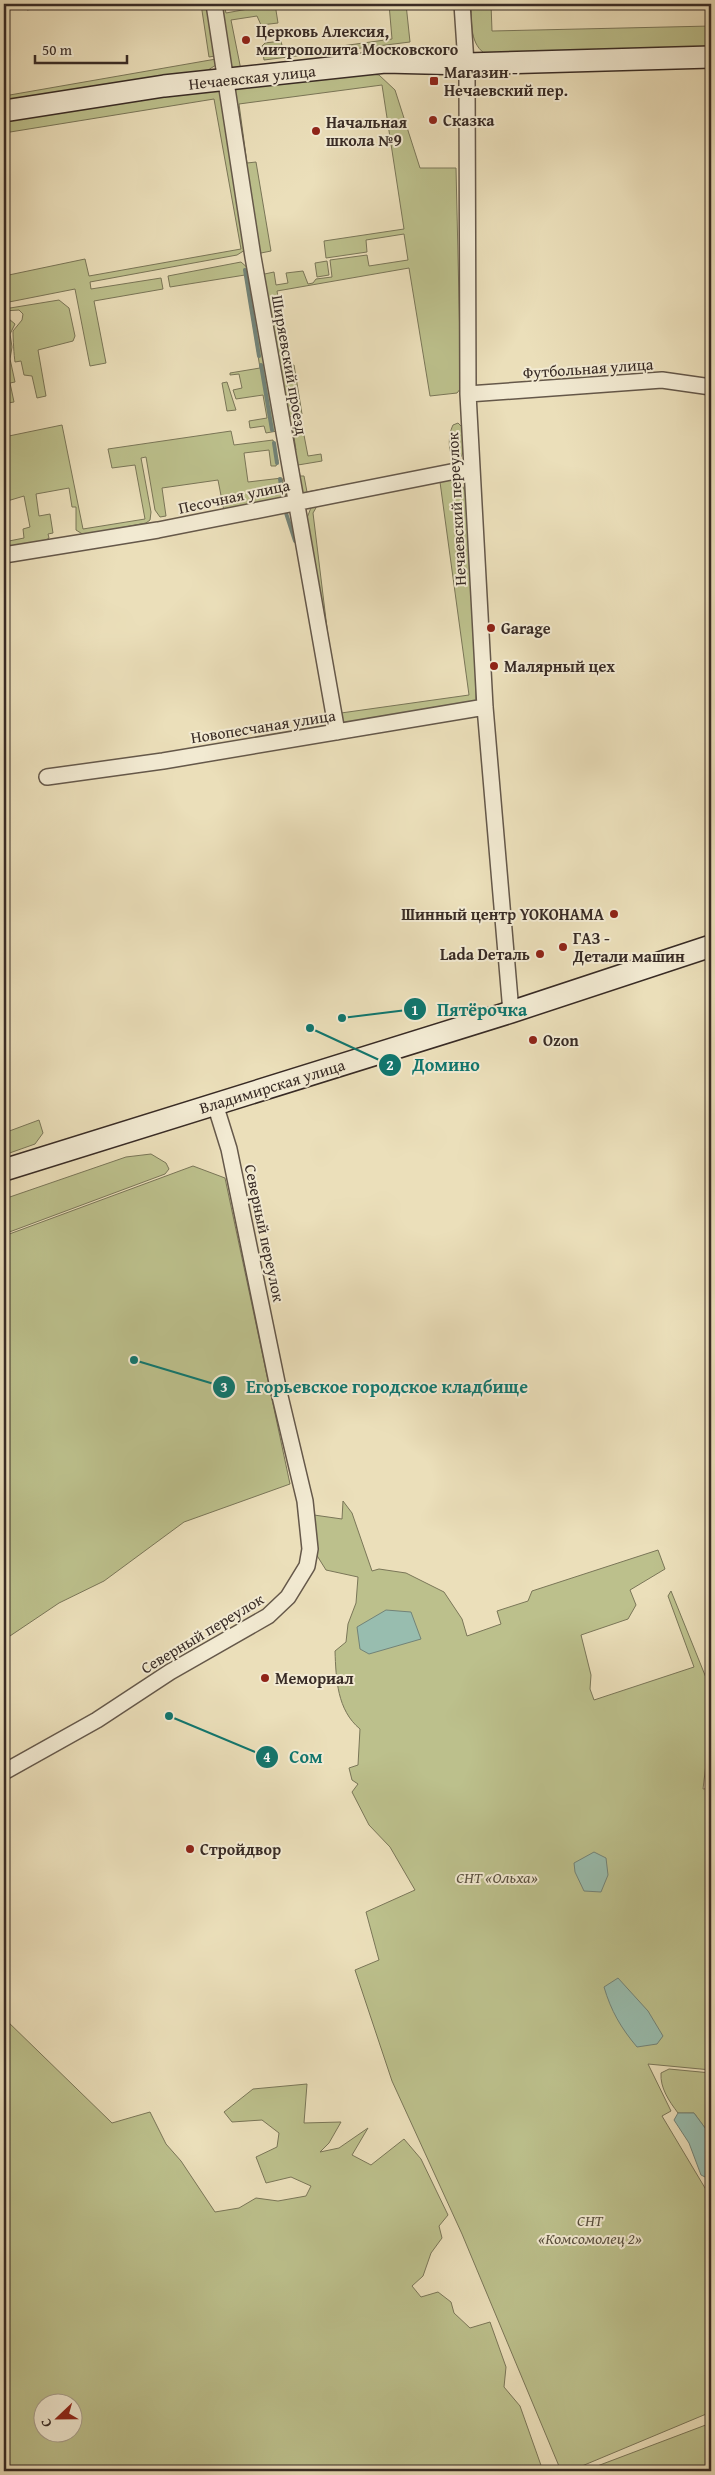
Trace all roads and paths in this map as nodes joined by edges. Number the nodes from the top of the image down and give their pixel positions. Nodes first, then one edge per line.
1 (214, 4) edge
2 (462, 4) edge
3 (711, 57) edge
4 (466, 64) junction
5 (225, 80) junction
6 (4, 111) edge
7 (711, 387) edge
8 (468, 394) junction
9 (472, 468) junction
10 (296, 501) junction
11 (4, 555) edge
12 (485, 706) junction
13 (338, 732) junction
14 (46, 777) dead end
15 (711, 946) edge
16 (511, 1012) junction
17 (215, 1104) junction
18 (4, 1170) edge
19 (4, 1772) edge

1 - 5 street, Ширяевский проезд
2 - 4 street, Нечаевский переулок
3 - 4 street, Нечаевская улица
4 - 5 street, Нечаевская улица
4 - 8 street, Нечаевский переулок
5 - 6 street, Нечаевская улица
5 - 10 street, Ширяевский проезд
7 - 8 street, Футбольная улица
8 - 9 street, Нечаевский переулок
9 - 10 street, Песочная улица
9 - 12 street, Нечаевский переулок
10 - 11 street, Песочная улица
10 - 13 street, Ширяевский проезд
12 - 13 street, Новопесчаная улица
12 - 16 street, Нечаевский переулок
13 - 14 street, Новопесчаная улица
15 - 16 street, Владимирская улица
16 - 17 street, Владимирская улица
17 - 18 street, Владимирская улица
17 - 19 street, Северный переулок

